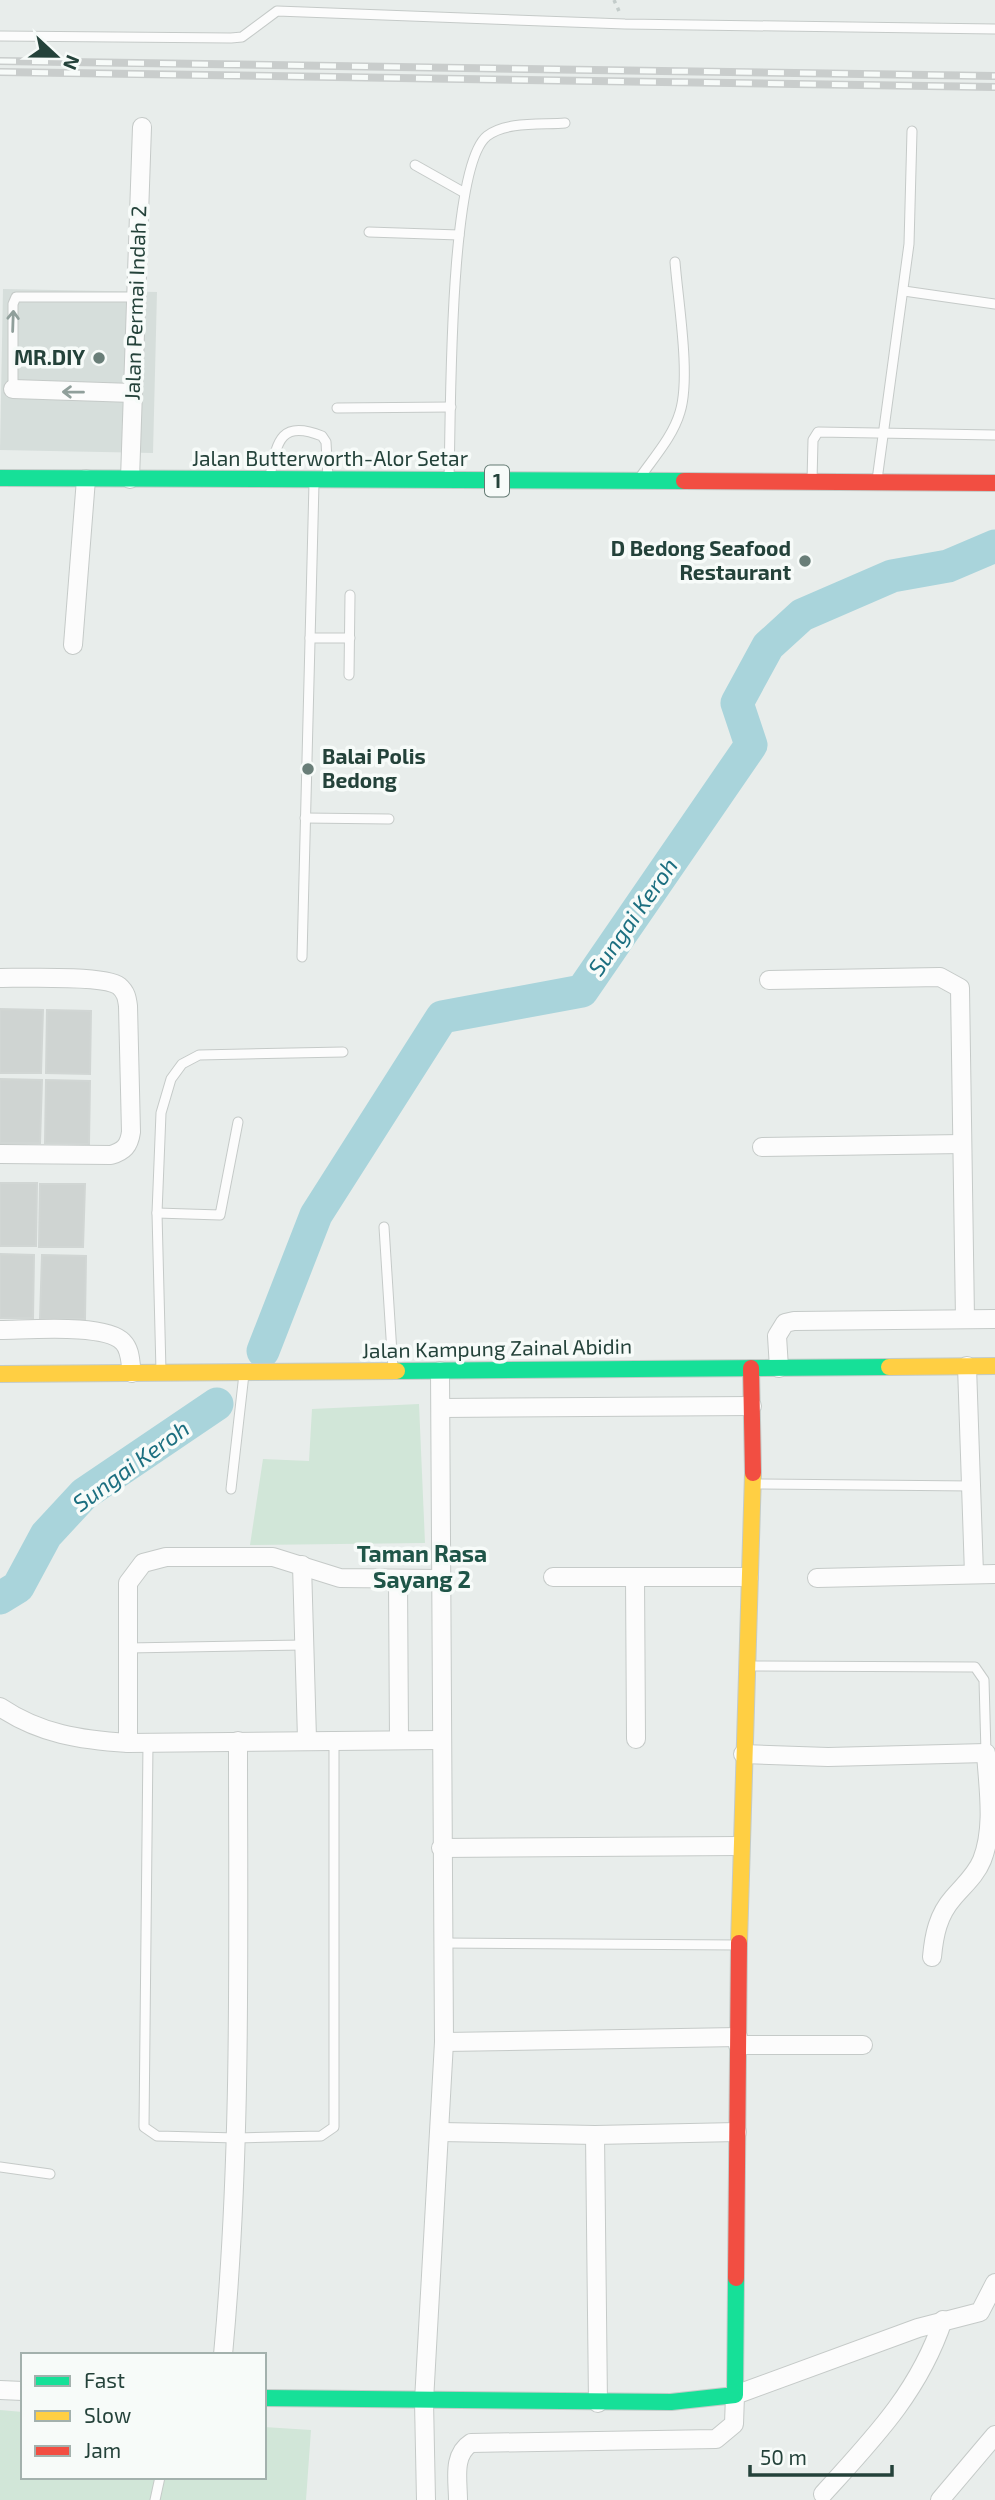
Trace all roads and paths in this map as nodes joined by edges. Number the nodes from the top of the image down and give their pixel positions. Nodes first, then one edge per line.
1 (995, 29) edge
2 (0, 36) edge
3 (565, 123) dead end
4 (142, 127) dead end
5 (912, 131) dead end
6 (415, 165) dead end
7 (463, 192) junction
8 (369, 232) dead end
9 (459, 235) junction
10 (675, 262) dead end
11 (904, 291) junction
12 (136, 297) junction
13 (995, 304) edge
14 (13, 389) joint
15 (133, 393) junction
16 (451, 407) junction
17 (337, 408) dead end
18 (883, 431) junction
19 (995, 435) edge
20 (0, 478) edge
21 (86, 479) junction
22 (130, 479) junction
23 (269, 480) junction
24 (321, 480) junction
25 (449, 481) junction
26 (637, 481) junction
27 (812, 482) junction
28 (877, 483) junction
29 (995, 483) edge
30 (350, 595) dead end
31 (310, 638) junction
32 (350, 638) junction
33 (73, 645) dead end
34 (349, 675) dead end
35 (305, 818) junction
36 (389, 819) dead end
37 (302, 957) dead end
38 (0, 978) edge
39 (769, 980) dead end
40 (343, 1052) dead end
41 (238, 1122) dead end
42 (962, 1144) junction
43 (762, 1147) dead end
44 (0, 1154) edge
45 (157, 1213) junction
46 (384, 1227) dead end
47 (965, 1319) junction
48 (995, 1319) edge
49 (0, 1330) edge
50 (967, 1366) junction
51 (995, 1366) edge
52 (751, 1368) junction
53 (779, 1368) junction
54 (393, 1371) junction
55 (440, 1371) junction
56 (244, 1372) junction
57 (132, 1373) junction
58 (161, 1373) junction
59 (0, 1374) edge
60 (752, 1406) junction
61 (440, 1408) junction
62 (753, 1484) junction
63 (972, 1486) junction
64 (231, 1489) dead end
65 (302, 1565) junction
66 (974, 1574) junction
67 (995, 1574) edge
68 (553, 1577) dead end
69 (635, 1577) junction
70 (749, 1577) junction
71 (817, 1578) dead end
72 (398, 1579) junction
73 (440, 1579) junction
74 (305, 1645) junction
75 (128, 1648) junction
76 (748, 1667) junction
77 (0, 1707) edge
78 (307, 1739) junction
79 (636, 1739) dead end
80 (334, 1740) junction
81 (399, 1740) junction
82 (440, 1740) junction
83 (238, 1741) junction
84 (128, 1743) junction
85 (148, 1743) junction
86 (743, 1754) junction
87 (991, 1754) edge
88 (740, 1846) junction
89 (441, 1848) junction
90 (443, 1943) junction
91 (739, 1945) junction
92 (932, 1957) dead end
93 (738, 2041) junction
94 (444, 2042) junction
95 (863, 2045) dead end
96 (440, 2132) junction
97 (737, 2132) junction
98 (595, 2134) junction
99 (237, 2138) junction
100 (0, 2167) edge
101 (50, 2174) dead end
102 (995, 2283) edge
103 (988, 2314) edge
104 (943, 2320) junction
105 (223, 2353) edge
106 (0, 2390) edge
107 (21, 2391) edge
108 (735, 2395) junction
109 (266, 2398) edge
110 (424, 2401) junction
111 (597, 2403) junction
112 (995, 2435) edge
113 (160, 2479) edge
114 (823, 2494) dead end
115 (155, 2500) edge
116 (426, 2500) edge
117 (458, 2500) edge
118 (940, 2500) edge

1 - 2 lane
3 - 7 lane
4 - 12 street, Jalan Permai Indah 2
5 - 11 lane
6 - 7 lane
7 - 9 lane
8 - 9 lane
9 - 16 lane
10 - 26 lane
11 - 13 lane
11 - 18 lane
14 -> 12 lane
12 - 15 street, Jalan Permai Indah 2
15 -> 14 street
15 - 22 street, Jalan Permai Indah 2
16 - 17 lane
16 - 25 lane
18 - 19 lane
18 - 27 lane
18 - 28 lane
20 - 21 street, Jalan Butterworth-Alor Setar / 1
21 - 22 street, Jalan Butterworth-Alor Setar / 1
21 - 33 street
22 - 23 street, Jalan Butterworth-Alor Setar / 1
23 - 24 street, Jalan Butterworth-Alor Setar / 1
23 - 24 lane
24 - 25 street, Jalan Butterworth-Alor Setar / 1
24 - 31 lane
25 - 26 street, Jalan Butterworth-Alor Setar / 1
26 - 27 street, Jalan Butterworth-Alor Setar / 1
27 - 28 street, Jalan Butterworth-Alor Setar / 1
28 - 29 street, Jalan Butterworth-Alor Setar / 1
30 - 32 lane
31 - 32 lane
31 - 35 lane
32 - 34 lane
35 - 36 lane
35 - 37 lane
38 - 44 street
39 - 42 street
40 - 45 lane
41 - 45 lane
42 - 43 street
42 - 47 street
45 - 58 lane
46 - 54 lane
47 - 48 street
47 - 53 street
49 - 57 street
50 - 51 street, Jalan Kampung Zainal Abidin
50 - 53 street, Jalan Kampung Zainal Abidin
50 - 63 street
52 - 53 street, Jalan Kampung Zainal Abidin
52 - 55 street, Jalan Kampung Zainal Abidin
52 - 60 street
54 - 55 street, Jalan Kampung Zainal Abidin
54 - 56 street, Jalan Kampung Zainal Abidin
55 - 61 street
56 - 58 street, Jalan Kampung Zainal Abidin
56 - 64 lane
57 - 58 street, Jalan Kampung Zainal Abidin
57 - 59 street, Jalan Kampung Zainal Abidin
60 - 61 street
60 - 62 street
61 - 73 street
62 - 63 lane
62 - 70 street
63 - 66 street
65 - 72 street
65 - 74 street
65 - 75 street
66 - 67 street
66 - 71 street
68 - 69 street
69 - 70 street
69 - 79 street
70 - 76 street
72 - 73 street
72 - 81 street
73 - 82 street
74 - 75 lane
74 - 78 street
75 - 84 street
76 - 86 street
76 - 87 lane
77 - 84 street
78 - 80 street
78 - 83 street
80 - 81 street
80 - 99 lane
81 - 82 street
82 - 89 street
83 - 85 street
83 - 99 street
84 - 85 street
85 - 99 lane
86 - 87 street
86 - 88 street
87 - 92 street
88 - 89 street
88 - 91 street
89 - 90 street
90 - 91 lane
90 - 94 street
91 - 93 street
93 - 94 street
93 - 95 street
93 - 97 street
94 - 96 street
96 - 98 street
96 - 110 street
97 - 98 street
97 - 108 street
98 - 111 street
99 - 105 street
100 - 101 lane
102 - 103 street
103 - 104 street
104 - 108 street
104 - 114 street
106 - 107 street
108 - 111 street
108 - 117 street
109 - 110 street
110 - 111 street
110 - 116 street
112 - 118 street
113 - 115 lane

